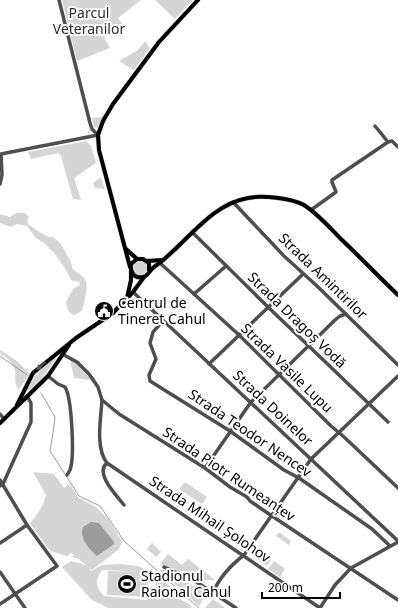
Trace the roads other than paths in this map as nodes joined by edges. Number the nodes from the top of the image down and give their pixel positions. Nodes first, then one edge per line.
1 (60, 0) edge
2 (198, 0) edge
3 (374, 126) dead end
4 (98, 135) junction
5 (388, 142) junction
6 (398, 147) edge
7 (0, 154) edge
8 (0, 184) edge
9 (233, 202) junction
10 (310, 210) junction
11 (193, 233) junction
12 (125, 247) junction
13 (137, 259) junction
14 (165, 259) junction
15 (147, 261) junction
16 (160, 263) junction
17 (226, 266) junction
18 (131, 269) junction
19 (149, 270) junction
20 (303, 274) junction
21 (144, 277) junction
22 (133, 292) junction
23 (194, 294) junction
24 (398, 295) edge
25 (126, 300) junction
26 (268, 308) junction
27 (346, 314) junction
28 (163, 321) junction
29 (238, 335) junction
30 (71, 341) junction
31 (309, 347) junction
32 (62, 354) junction
33 (54, 355) junction
34 (59, 360) junction
35 (209, 364) junction
36 (398, 365) edge
37 (278, 374) junction
38 (48, 376) junction
39 (398, 376) edge
40 (25, 390) junction
41 (28, 395) junction
42 (102, 400) junction
43 (251, 402) junction
44 (370, 404) junction
45 (17, 405) junction
46 (0, 414) edge
47 (4, 419) junction
48 (388, 422) dead end
49 (0, 423) edge
50 (230, 431) junction
51 (338, 433) junction
52 (312, 459) junction
53 (107, 463) junction
54 (205, 468) junction
55 (67, 475) dead end
56 (299, 478) junction
57 (0, 480) edge
58 (2, 485) edge
59 (398, 488) edge
60 (124, 505) dead end
61 (272, 516) junction
62 (27, 525) junction
63 (398, 541) edge
64 (0, 543) edge
65 (390, 546) junction
66 (244, 555) junction
67 (164, 567) dead end
68 (351, 568) junction
69 (0, 572) edge
70 (15, 593) junction
71 (214, 593) junction
72 (398, 600) edge
73 (0, 604) edge
74 (25, 608) edge
75 (236, 608) edge
76 (320, 608) edge

1 - 4 street
2 - 4 main road
3 - 5 street
4 - 7 street
4 - 12 main road
5 - 6 street
5 - 10 street
7 - 8 street
9 - 10 main road
9 - 11 main road
9 - 20 street, Strada Amintirilor
10 - 24 main road
11 - 14 main road
11 - 17 street, Strada Dragoș Vodă
12 - 13 main road
12 - 18 main road
13 - 15 main road
13 - 18 main road
14 - 15 main road
14 - 16 main road
15 - 19 main road
16 - 19 main road
16 - 23 street, Strada Vasile Lupu
17 - 23 street
17 - 26 street, Strada Dragoș Vodă
18 - 21 main road
18 - 25 main road
19 - 21 main road
20 - 26 street
20 - 27 street, Strada Amintirilor
21 - 22 main road
22 - 25 main road
22 - 28 street, Strada Doinelor
23 - 29 street, Strada Vasile Lupu
25 - 30 main road
26 - 29 street
26 - 31 street, Strada Dragoș Vodă
27 - 31 street
27 - 36 street, Strada Amintirilor
28 - 35 street, Strada Doinelor
28 - 50 street, Strada Teodor Nencev
29 - 35 street
29 - 37 street, Strada Vasile Lupu
30 - 32 main road
30 - 33 main road
31 - 37 street
31 - 44 street, Strada Dragoș Vodă
32 - 34 main road
32 - 42 street, Strada Piotr Rumeanțev
33 - 34 main road
33 -> 40 main road
34 - 38 main road
35 - 43 street, Strada Doinelor
37 - 43 street
37 - 51 street, Strada Vasile Lupu
38 - 41 main road
38 - 55 street
39 - 44 street
40 - 41 main road
40 - 45 main road
41 - 45 main road
41 - 58 street
42 - 53 street
42 - 54 street, Strada Piotr Rumeanțev
43 - 50 street
43 - 52 street, Strada Doinelor
44 - 48 street, Strada Dragoș Vodă
44 - 51 street
45 - 47 main road
46 - 47 street
47 - 49 main road
50 - 54 street
50 - 56 street, Strada Teodor Nencev
51 - 52 street
51 - 59 street, Strada Vasile Lupu
52 - 56 street
52 - 63 street, Strada Doinelor
53 - 60 street
53 - 66 street, Strada Mihail Șolohov
54 - 61 street, Strada Piotr Rumeanțev
56 - 61 street
56 - 65 street, Strada Teodor Nencev
57 - 58 street
58 - 62 street
61 - 66 street
61 - 68 street, Strada Piotr Rumeanțev
62 - 64 street
62 - 70 street
63 - 65 street
65 - 68 street
66 - 71 street
66 - 76 street, Strada Mihail Șolohov
67 - 71 street
68 - 72 street, Strada Piotr Rumeanțev
68 - 76 street
69 - 70 street
70 - 73 street
70 - 74 street
71 - 75 street

